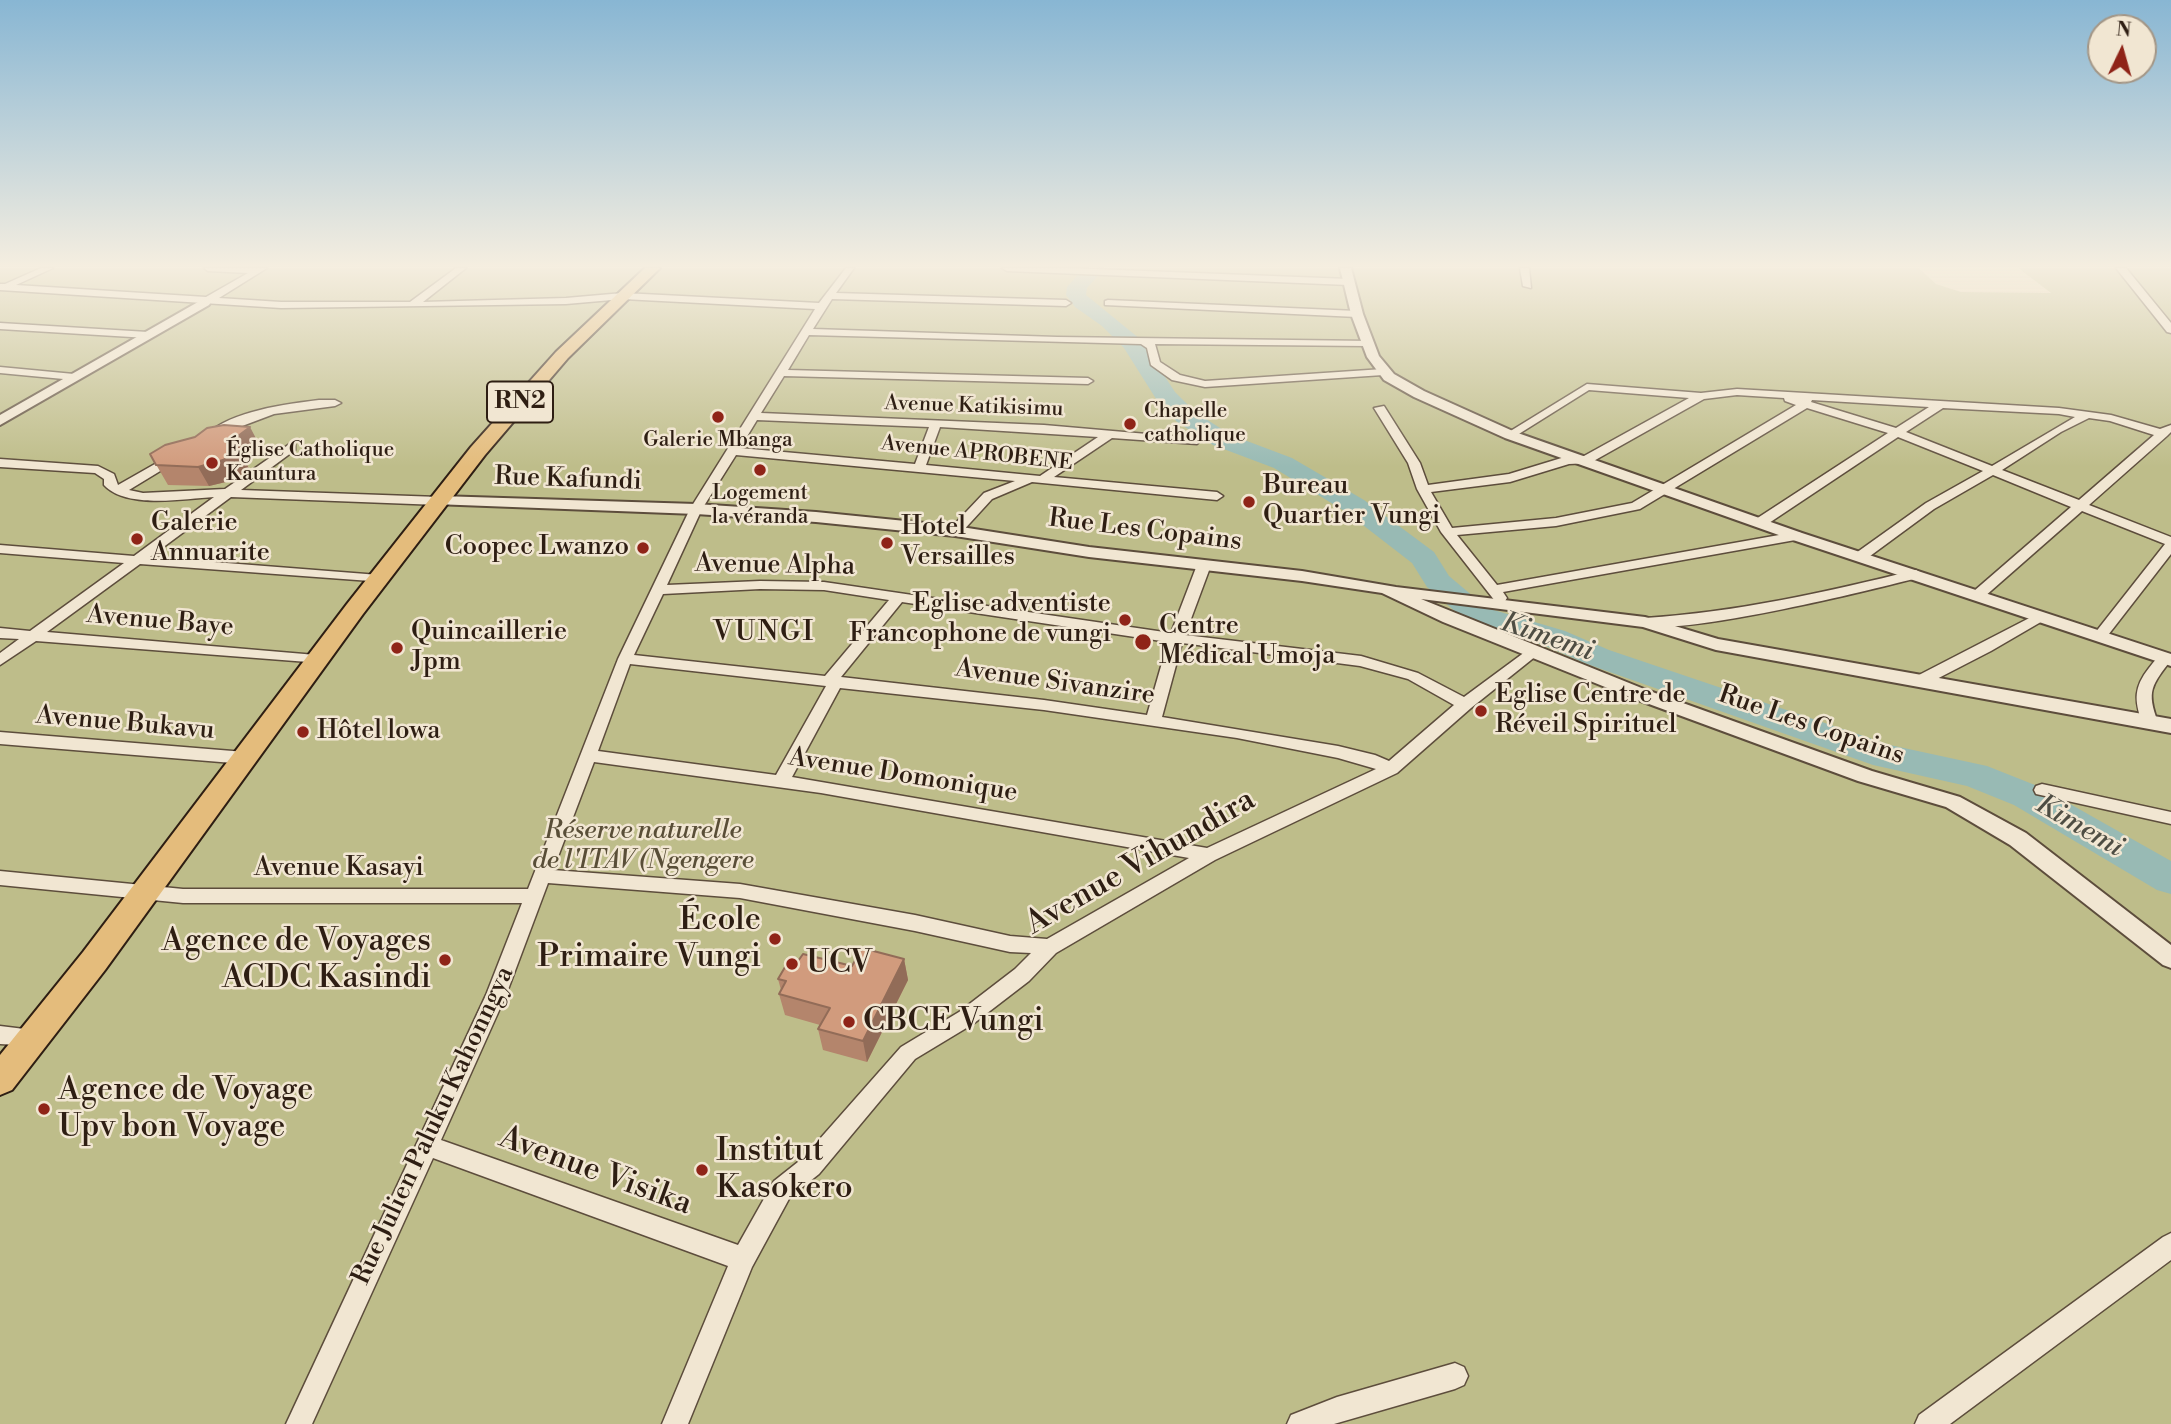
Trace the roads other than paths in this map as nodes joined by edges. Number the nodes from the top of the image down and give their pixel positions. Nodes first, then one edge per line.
1 (139, 334) edge
2 (584, 334) edge
3 (806, 334) edge
4 (901, 334) edge
5 (1364, 334) edge
6 (148, 335) joint
7 (1144, 341) junction
8 (1367, 343) junction
9 (0, 370) edge
10 (1382, 372) junction
11 (782, 373) junction
12 (74, 377) junction
13 (1088, 381) dead end
14 (1701, 396) junction
15 (1806, 400) junction
16 (335, 403) dead end
17 (1942, 403) junction
18 (1380, 408) dead end
19 (2088, 414) junction
20 (754, 416) junction
21 (2, 419) edge
22 (934, 425) junction
23 (2167, 430) edge
24 (1899, 433) junction
25 (1108, 435) junction
26 (1510, 435) junction
27 (205, 438) edge
28 (1193, 442) dead end
29 (291, 447) dead end
30 (732, 450) junction
31 (183, 451) edge
32 (1586, 460) junction
33 (0, 463) edge
34 (920, 466) junction
35 (1992, 471) junction
36 (1036, 480) junction
37 (1423, 489) junction
38 (1667, 490) junction
39 (118, 491) junction
40 (227, 493) junction
41 (1217, 496) dead end
42 (439, 501) junction
43 (2080, 506) junction
44 (696, 509) junction
45 (1761, 522) junction
46 (955, 531) junction
47 (1448, 531) junction
48 (1796, 536) junction
49 (2171, 543) edge
50 (0, 549) edge
51 (1861, 556) junction
52 (134, 560) junction
53 (1204, 565) junction
54 (1916, 574) junction
55 (379, 579) junction
56 (1386, 589) junction
57 (657, 590) junction
58 (1979, 594) junction
59 (899, 597) junction
60 (1492, 597) junction
61 (2041, 615) junction
62 (1645, 622) junction
63 (0, 633) edge
64 (33, 636) junction
65 (2100, 636) junction
66 (1176, 638) junction
67 (1534, 652) junction
68 (625, 659) junction
69 (2168, 659) edge
70 (0, 660) edge
71 (316, 660) junction
72 (1922, 680) junction
73 (833, 681) junction
74 (1465, 704) junction
75 (1153, 721) junction
76 (2150, 722) junction
77 (2171, 726) edge
78 (0, 738) edge
79 (587, 755) junction
80 (245, 758) junction
81 (1391, 769) junction
82 (780, 783) junction
83 (2042, 790) dead end
84 (2171, 818) edge
85 (1209, 855) junction
86 (544, 876) junction
87 (0, 878) edge
88 (142, 894) junction
89 (536, 896) junction
90 (1049, 947) junction
91 (2171, 958) edge
92 (0, 1035) edge
93 (34, 1037) junction
94 (0, 1080) edge
95 (426, 1146) junction
96 (2171, 1245) edge
97 (743, 1259) junction
98 (1455, 1376) dead end
99 (299, 1424) edge
100 (675, 1424) edge
101 (1300, 1424) edge
102 (1928, 1424) edge

1 - 6 street
2 - 42 highway, RN2
3 - 11 street, Rue Julien Paluku Kahonngya
4 - 7 street
5 - 8 street
6 - 12 street
7 - 8 street
7 - 10 street
8 - 10 street
9 - 12 street
10 - 26 street
11 - 13 street
11 - 20 street, Rue Julien Paluku Kahonngya
12 - 21 street
14 - 15 street
14 - 26 street
14 - 32 street
15 - 17 street
15 - 24 street
15 - 38 street
16 - 27 street
17 - 19 street
17 - 24 street
18 - 37 street
19 - 23 street
19 - 35 street
20 - 22 street, Avenue Katikisimu
20 - 30 street, Rue Julien Paluku Kahonngya
22 - 25 street, Avenue Katikisimu
22 - 34 street
23 - 43 street
24 - 35 street
24 - 45 street
25 - 28 street, Avenue Katikisimu
25 - 36 street
26 - 32 street
29 - 40 street
30 - 34 street, Avenue APROBENE
30 - 44 street, Rue Julien Paluku Kahonngya
31 - 39 street
32 - 37 street
32 - 38 street
33 - 39 street
34 - 36 street, Avenue APROBENE
35 - 43 street
35 - 51 street
36 - 41 street, Avenue APROBENE
36 - 46 street
37 - 47 street
38 - 45 street
38 - 47 street
39 - 40 street
40 - 42 street
40 - 52 street
42 - 44 street, Rue Kafundi
42 - 55 highway, RN2
43 - 49 street
43 - 58 street
44 - 46 street, Rue Les Copains
44 - 57 street, Rue Julien Paluku Kahonngya
45 - 48 street
46 - 53 street, Rue Les Copains
47 - 60 street
48 - 51 street
48 - 60 street
49 - 65 street
50 - 52 street
51 - 54 street
52 - 55 street
52 - 64 street
53 - 56 street, Rue Les Copains
53 - 66 street
54 - 58 street
54 - 62 street
55 - 71 highway, RN2
56 - 60 street
56 - 67 street, Rue Les Copains
57 - 59 street, Avenue Alpha
57 - 68 street, Rue Julien Paluku Kahonngya
58 - 61 street
59 - 66 street, Avenue Alpha
59 - 73 street
60 - 62 street
61 - 65 street
61 - 72 street
62 - 72 street
63 - 64 street, Avenue Baye
64 - 70 street
64 - 71 street, Avenue Baye
65 - 69 street
66 - 74 street, Avenue Alpha
66 - 75 street
67 - 74 street, Avenue Vihundira
67 - 91 street, Rue Les Copains
68 - 73 street, Avenue Sivanzire
68 - 79 street, Rue Julien Paluku Kahonngya
69 - 76 street
71 - 80 highway, RN2
72 - 76 street
73 - 75 street, Avenue Sivanzire
73 - 82 street
74 - 81 street, Avenue Vihundira
75 - 81 street, Avenue Sivanzire
76 - 77 street
78 - 80 street, Avenue Bukavu
79 - 82 street, Avenue Domonique
79 - 86 street, Rue Julien Paluku Kahonngya
80 - 88 highway, RN2
81 - 85 street, Avenue Vihundira
82 - 85 street, Avenue Domonique
83 - 84 street
85 - 90 street, Avenue Vihundira
86 - 89 street, Rue Julien Paluku Kahonngya
86 - 90 street
87 - 88 street, Avenue Kasayi
88 - 89 street, Avenue Kasayi
88 - 93 highway, RN2
89 - 95 street, Rue Julien Paluku Kahonngya
90 - 97 street, Avenue Vihundira
92 - 93 street
93 - 94 highway, RN2
95 - 97 street, Avenue Visika
95 - 99 street, Rue Julien Paluku Kahonngya
96 - 102 street
97 - 100 street, Avenue Vihundira
98 - 101 street

